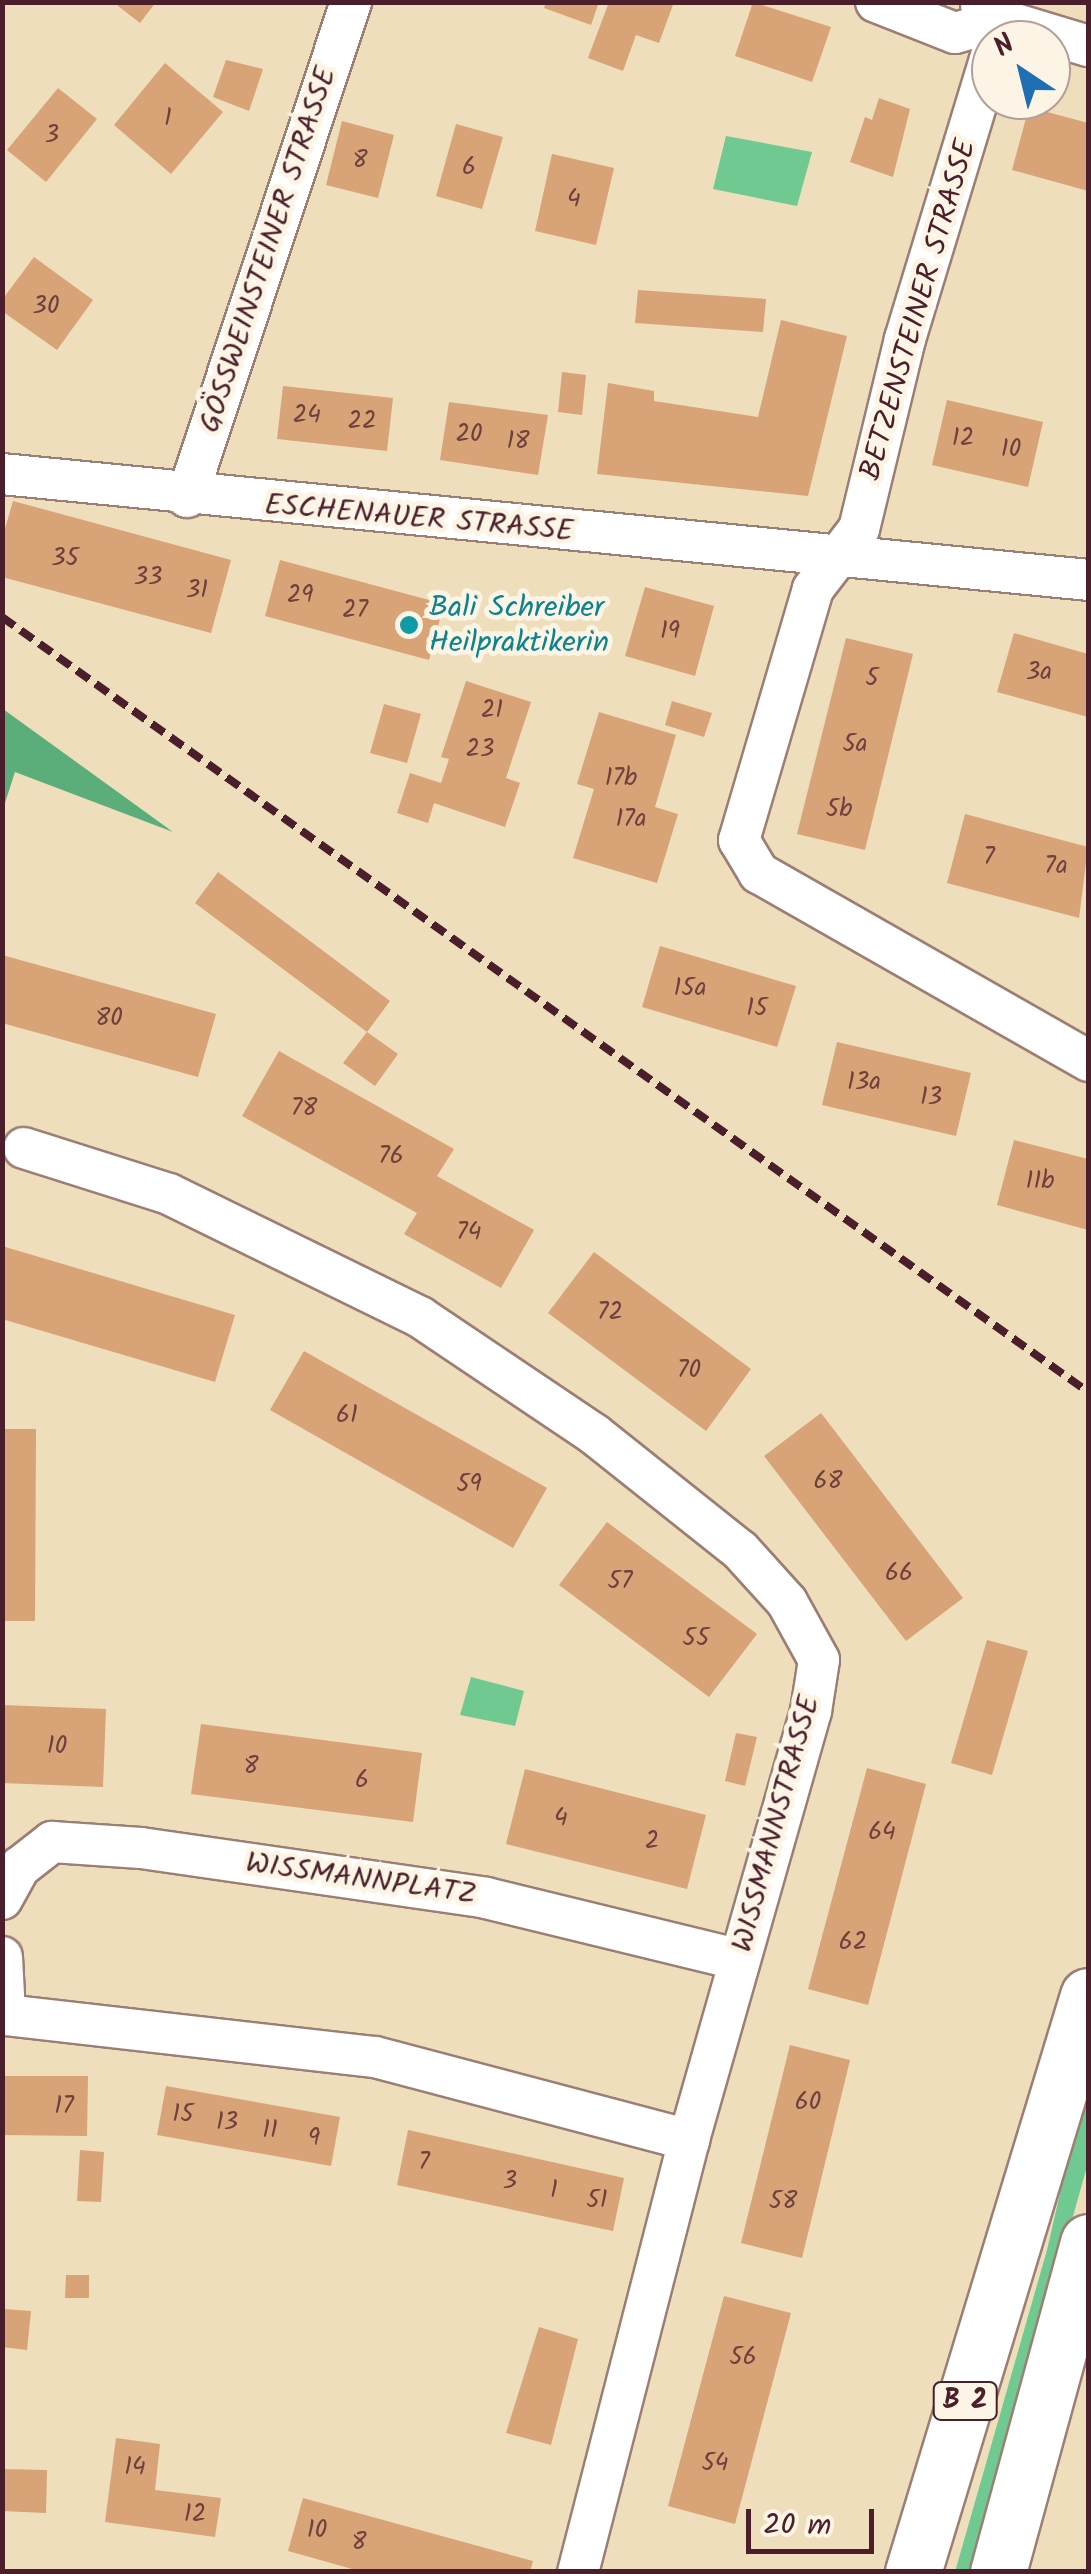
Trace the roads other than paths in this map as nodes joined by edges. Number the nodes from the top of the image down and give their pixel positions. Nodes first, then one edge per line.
1 (351, 2) edge
2 (876, 2) edge
3 (971, 29) edge
4 (971, 108) edge
5 (2, 474) edge
6 (187, 497) junction
7 (837, 558) junction
8 (1088, 580) edge
9 (1088, 1061) edge
10 (24, 1148) dead end
11 (2, 1899) edge
12 (2, 1957) edge
13 (740, 1960) junction
14 (1088, 1996) edge
15 (689, 2140) junction
16 (1088, 2242) edge
17 (578, 2572) edge
18 (913, 2572) edge
19 (998, 2572) edge

1 - 6 street, GÖSSWEINSTEINER STRASSE
2 - 3 street
4 - 7 street, BETZENSTEINER STRASSE
5 - 6 street, ESCHENAUER STRASSE
6 - 7 street, ESCHENAUER STRASSE
7 - 8 street, ESCHENAUER STRASSE
7 - 9 street
10 - 13 street, WISSMANNSTRASSE
11 - 13 street, WISSMANNPLATZ
12 - 15 street
13 - 15 street, WISSMANNSTRASSE
14 - 18 main road, B 2
15 - 17 street, WISSMANNSTRASSE
16 - 19 main road, B 2

